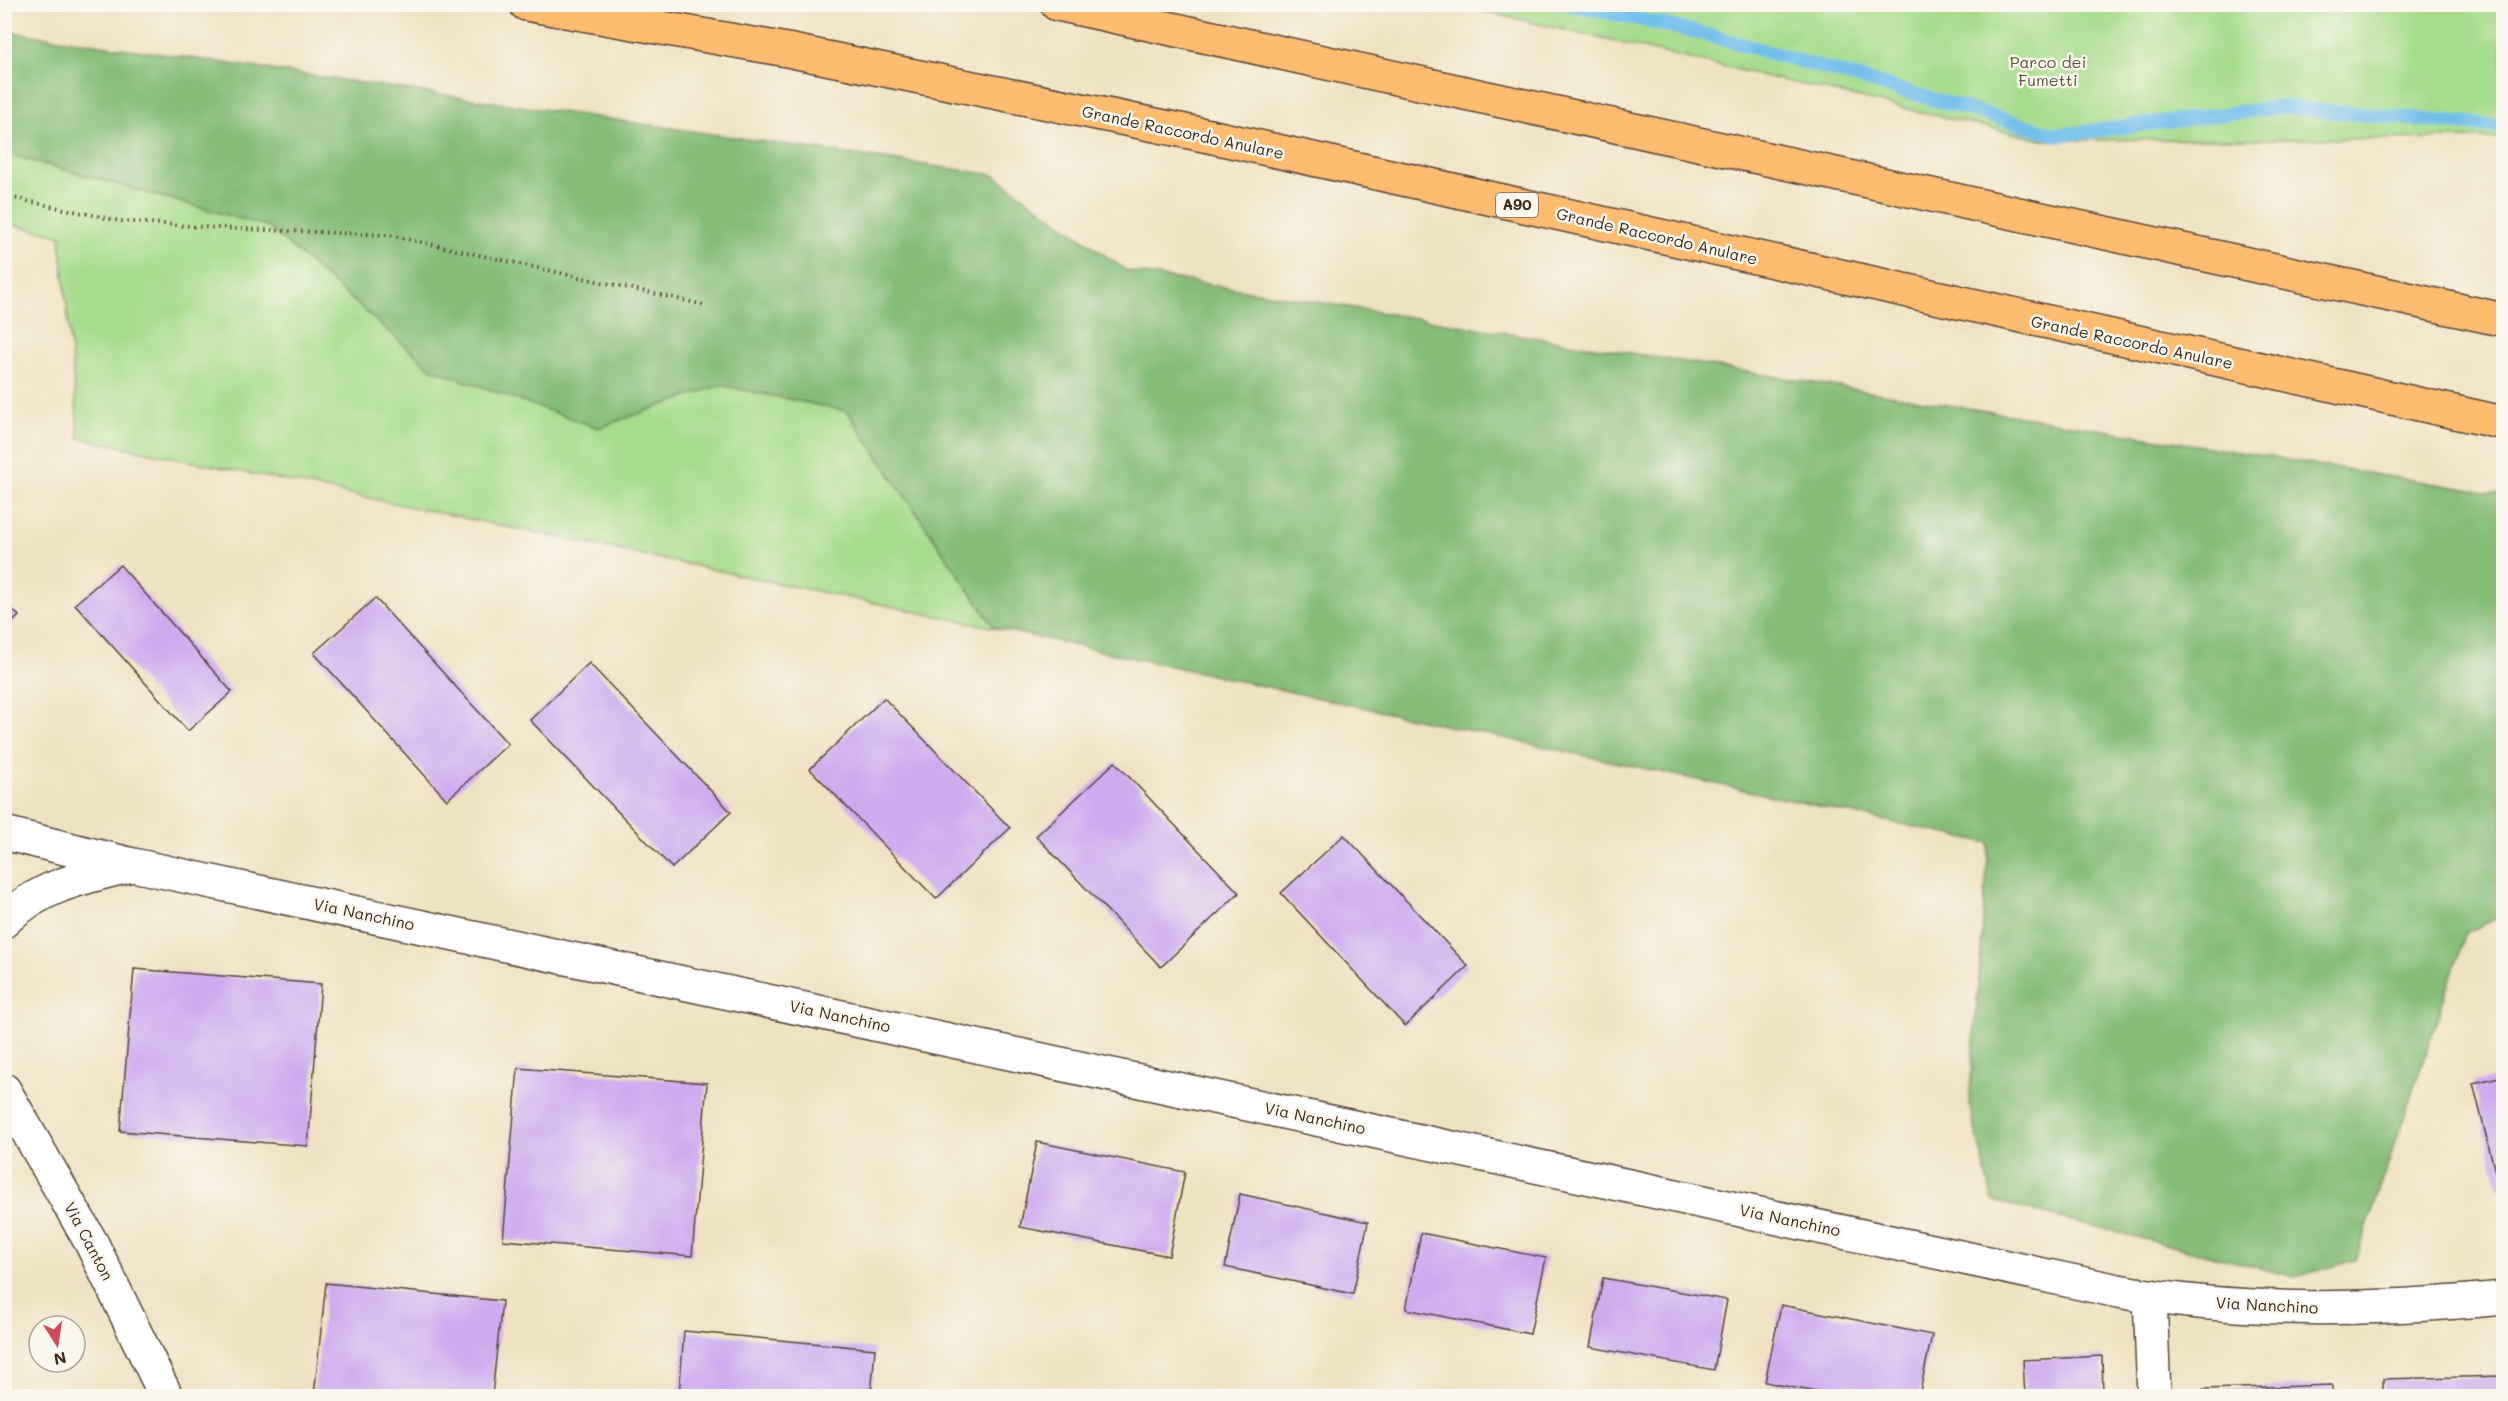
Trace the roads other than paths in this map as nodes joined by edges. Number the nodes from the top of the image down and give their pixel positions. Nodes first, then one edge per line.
1 (526, 4) edge
2 (1057, 4) edge
3 (2504, 320) edge
4 (2504, 423) edge
5 (4, 833) edge
6 (133, 865) junction
7 (4, 921) edge
8 (4, 1090) edge
9 (2150, 1297) junction
10 (2504, 1298) edge
11 (166, 1396) edge
12 (2154, 1396) edge

1 - 4 highway, Grande Raccordo Anulare / A90
2 - 3 highway
5 - 6 street
6 - 7 street
6 - 9 street, Via Nanchino
8 - 11 street, Via Canton
9 - 10 street, Via Nanchino
9 - 12 street

